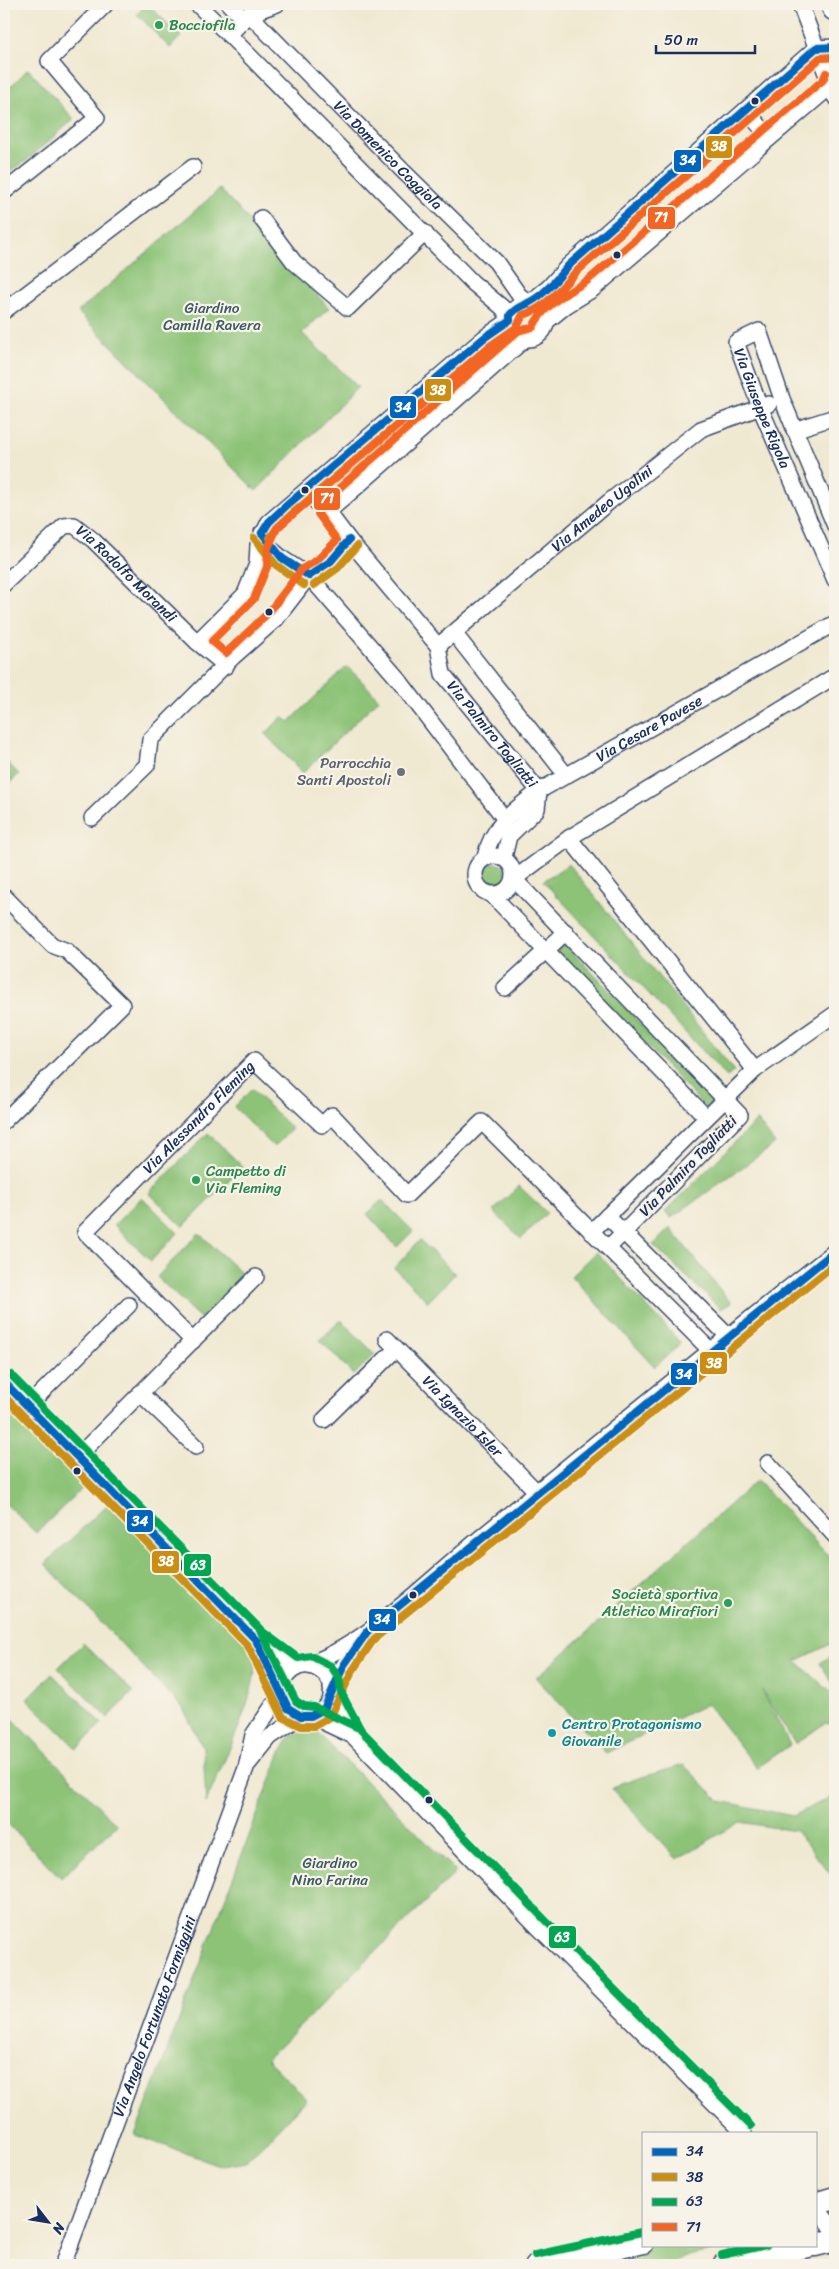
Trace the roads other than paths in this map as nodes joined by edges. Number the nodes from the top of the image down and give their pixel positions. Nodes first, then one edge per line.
1 (106, 4) edge
2 (197, 4) edge
3 (229, 4) edge
4 (277, 4) edge
5 (800, 4) edge
6 (834, 4) edge
7 (835, 8) edge
8 (247, 17) junction
9 (229, 36) junction
10 (816, 48) junction
11 (835, 48) edge
12 (834, 86) edge
13 (746, 110) junction
14 (770, 138) junction
15 (193, 167) dead end
16 (4, 192) edge
17 (261, 218) dead end
18 (425, 233) junction
19 (530, 303) junction
20 (4, 311) edge
21 (510, 320) junction
22 (546, 322) junction
23 (525, 339) junction
24 (782, 399) junction
25 (760, 407) junction
26 (835, 417) edge
27 (794, 430) junction
28 (305, 492) junction
29 (328, 512) junction
30 (835, 526) edge
31 (262, 533) junction
32 (349, 540) junction
33 (310, 576) junction
34 (835, 580) edge
35 (4, 584) edge
36 (835, 623) edge
37 (454, 633) junction
38 (197, 642) junction
39 (438, 646) junction
40 (226, 666) junction
41 (835, 676) edge
42 (566, 775) junction
43 (539, 791) junction
44 (92, 818) dead end
45 (504, 818) junction
46 (569, 838) junction
47 (485, 857) junction
48 (504, 857) junction
49 (514, 879) junction
50 (492, 894) junction
51 (4, 896) edge
52 (566, 932) junction
53 (546, 950) junction
54 (505, 988) dead end
55 (835, 1014) edge
56 (755, 1070) junction
57 (725, 1099) junction
58 (706, 1118) junction
59 (4, 1121) edge
60 (607, 1216) junction
61 (591, 1232) junction
62 (624, 1232) junction
63 (608, 1248) junction
64 (835, 1251) edge
65 (256, 1277) dead end
66 (129, 1305) dead end
67 (728, 1336) junction
68 (193, 1341) junction
69 (711, 1351) junction
70 (4, 1382) edge
71 (140, 1393) junction
72 (28, 1406) junction
73 (324, 1420) dead end
74 (196, 1447) dead end
75 (78, 1456) junction
76 (768, 1463) dead end
77 (537, 1492) junction
78 (835, 1536) edge
79 (367, 1632) junction
80 (256, 1640) junction
81 (299, 1667) junction
82 (331, 1692) junction
83 (280, 1693) junction
84 (306, 1716) junction
85 (353, 1736) junction
86 (246, 1768) junction
87 (743, 2132) edge
88 (835, 2198) edge
89 (816, 2205) edge
90 (816, 2206) edge
91 (835, 2231) edge
92 (835, 2240) edge
93 (642, 2242) edge
94 (816, 2245) edge
95 (812, 2246) edge
96 (780, 2259) edge
97 (63, 2265) edge
98 (537, 2265) edge
99 (724, 2265) edge

1 - 16 street
2 - 9 street, Via Domenico Coggiola
3 - 8 street, Via Domenico Coggiola
4 - 8 street
5 - 10 street
6 - 7 main road
8 - 9 street
8 - 19 street, Via Domenico Coggiola
9 - 18 street, Via Domenico Coggiola
10 - 11 street
10 - 12 street
10 - 13 street
12 - 14 street
13 - 14 street
13 - 19 street
14 - 22 street
15 - 20 street
17 - 18 street
18 - 21 street, Via Domenico Coggiola
19 - 21 street
19 - 22 street
21 - 23 street
21 - 28 street
22 - 23 street
23 - 29 street
24 - 25 street, Via Amedeo Ugolini
24 - 25 street, Via Giuseppe Rigola
24 - 27 street, Via Giuseppe Rigola
25 - 34 street, Via Giuseppe Rigola
25 - 37 street, Via Amedeo Ugolini
26 - 27 street
27 - 30 street, Via Giuseppe Rigola
28 - 29 street
28 - 31 street
29 - 32 street
31 - 33 street
31 - 38 street
32 - 33 street
32 - 39 street, Via Palmiro Togliatti
33 - 40 street
33 - 45 street
35 - 38 street, Via Rodolfo Morandi
36 - 42 street, Via Cesare Pavese
37 - 39 street, Via Amedeo Ugolini
37 - 42 street
38 - 40 street, Via Rodolfo Morandi
39 - 43 street, Via Palmiro Togliatti
40 - 44 street
41 - 46 street
42 - 43 street, Via Cesare Pavese
43 - 45 street, Via Cesare Pavese
43 - 48 street, Via Palmiro Togliatti
45 - 47 street, Via Cesare Pavese
46 - 49 street
46 - 56 street
47 - 48 street
47 - 50 street
48 - 49 street
49 - 50 street
49 - 52 street, Via Palmiro Togliatti
50 - 53 street, Via Palmiro Togliatti
51 - 59 street
52 - 53 street
52 - 57 street, Via Palmiro Togliatti
53 - 54 street
53 - 58 street, Via Palmiro Togliatti
55 - 56 street
56 - 57 street
57 - 58 street, Via Palmiro Togliatti
57 - 62 street, Via Palmiro Togliatti
58 - 60 street, Via Palmiro Togliatti
60 - 61 street, Via Palmiro Togliatti
60 - 62 street
61 - 63 street
61 - 68 street, Via Alessandro Fleming
62 - 63 street, Via Palmiro Togliatti
62 - 67 street
63 - 69 street
64 - 67 street
65 - 68 street
66 - 72 street
67 - 69 street
68 - 71 street
69 - 77 street
70 - 72 street
71 - 74 street
71 - 75 street
72 - 75 street
73 - 77 street, Via Ignazio Isler
75 - 80 street
76 - 78 street
77 - 79 street
79 - 81 street
79 - 82 street
80 - 81 street
80 - 83 street
81 - 82 street
81 - 83 street
82 - 84 street
82 - 85 street
83 - 84 street
83 - 86 street, Via Angelo Fortunato Formiggini
84 - 85 street
84 - 86 street, Via Angelo Fortunato Formiggini
85 - 87 street
86 - 97 street, Via Angelo Fortunato Formiggini
88 - 89 main road
90 - 91 street
92 - 94 main road
93 - 98 main road
95 - 96 main road
96 - 99 main road

